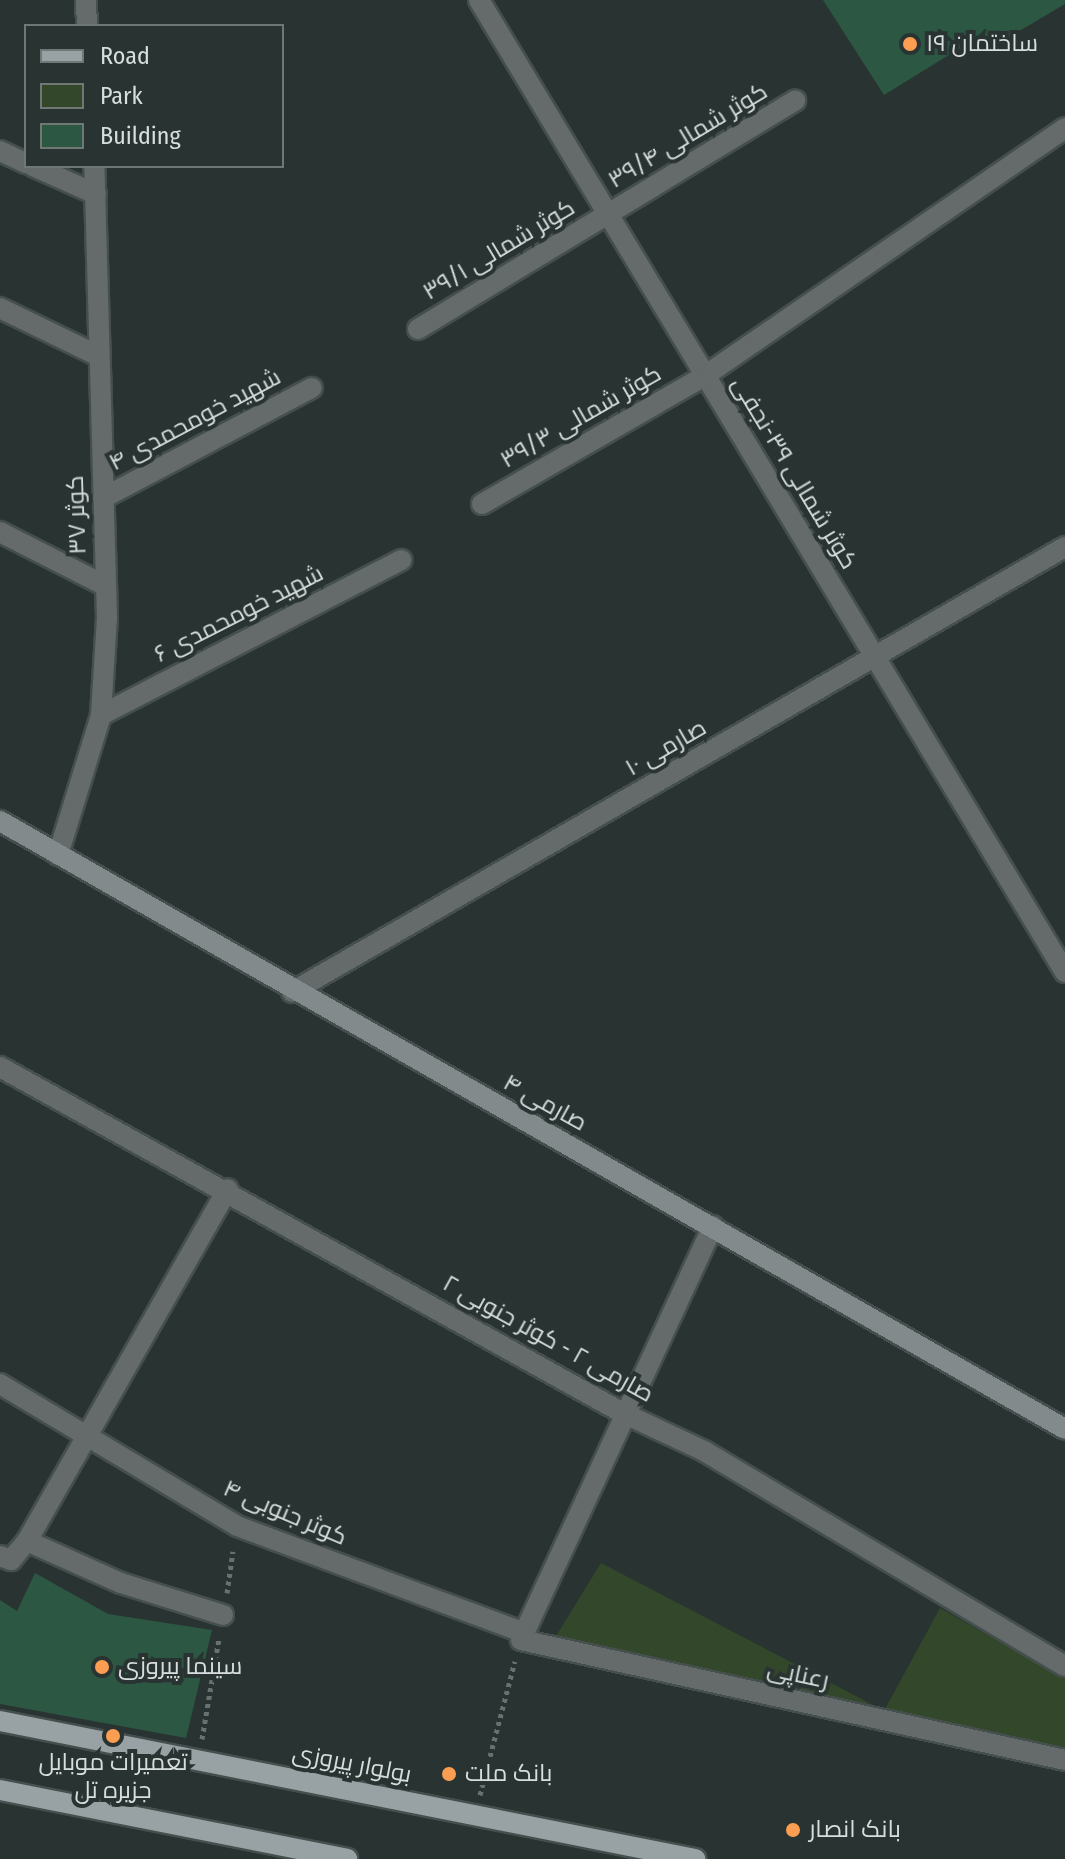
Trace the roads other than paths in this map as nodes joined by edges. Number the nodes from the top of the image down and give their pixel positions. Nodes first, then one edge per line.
1 (86, 0) edge
2 (479, 0) edge
3 (87, 24) edge
4 (795, 101) dead end
5 (1065, 128) edge
6 (0, 151) edge
7 (24, 162) edge
8 (38, 168) edge
9 (94, 168) edge
10 (96, 194) junction
11 (607, 215) junction
12 (0, 308) edge
13 (418, 329) dead end
14 (99, 356) junction
15 (706, 375) junction
16 (312, 388) dead end
17 (103, 498) junction
18 (482, 504) dead end
19 (0, 532) edge
20 (1065, 547) edge
21 (401, 560) dead end
22 (106, 586) junction
23 (875, 659) junction
24 (101, 715) junction
25 (0, 821) edge
26 (58, 855) junction
27 (1065, 972) edge
28 (292, 992) junction
29 (0, 1067) edge
30 (228, 1189) junction
31 (713, 1226) junction
32 (0, 1384) edge
33 (623, 1413) junction
34 (1065, 1429) edge
35 (86, 1438) junction
36 (27, 1541) junction
37 (6, 1558) edge
38 (223, 1615) road end
39 (522, 1636) junction
40 (1065, 1666) edge
41 (0, 1721) edge
42 (1065, 1760) edge
43 (0, 1790) edge
44 (347, 1859) edge
45 (695, 1859) edge

1 - 3 street
2 - 11 street, کوثر شمالی ۳۹-نجفی
4 - 11 street, کوثر شمالی ۳۹/۴
5 - 15 street, کوثر شمالی ۳۹/۳
6 - 7 street
8 - 10 street
9 - 10 street, کوثر ۳۷
10 - 14 street, کوثر ۳۷
11 - 13 street, کوثر شمالی ۳۹/۱
11 - 15 street, کوثر شمالی ۳۹-نجفی
12 - 14 street
14 - 17 street, کوثر ۳۷
15 - 18 street, کوثر شمالی ۳۹/۳
15 - 23 street, کوثر شمالی ۳۹-نجفی
16 - 17 street, شهید خومحمدی ۴
17 - 22 street, کوثر ۳۷
19 - 22 street
20 - 23 street, صارمی ۱۰
21 - 24 street, شهید خومحمدی ۶
22 - 24 street, کوثر ۳۷
23 - 27 street, کوثر شمالی ۳۹-نجفی
23 - 28 street, صارمی ۱۰
24 - 26 street, کوثر ۳۷
25 - 26 street, صارمی ۴
26 - 28 street, صارمی ۴
28 - 31 street, صارمی ۴
29 - 30 street, صارمی ۲ - کوثر جنوبی ۲
30 - 33 street, صارمی ۲ - کوثر جنوبی ۲
30 - 35 street
31 - 33 street
31 - 34 street, صارمی ۴
32 - 35 street, کوثر جنوبی ۴
33 - 39 street
33 - 40 street, صارمی ۲ - کوثر جنوبی ۲
35 - 36 street
35 - 39 street, کوثر جنوبی ۴
36 - 37 street
36 - 38 street
39 - 42 street, رعناپی
41 - 45 main road, بولوار پیروزی
43 - 44 main road

